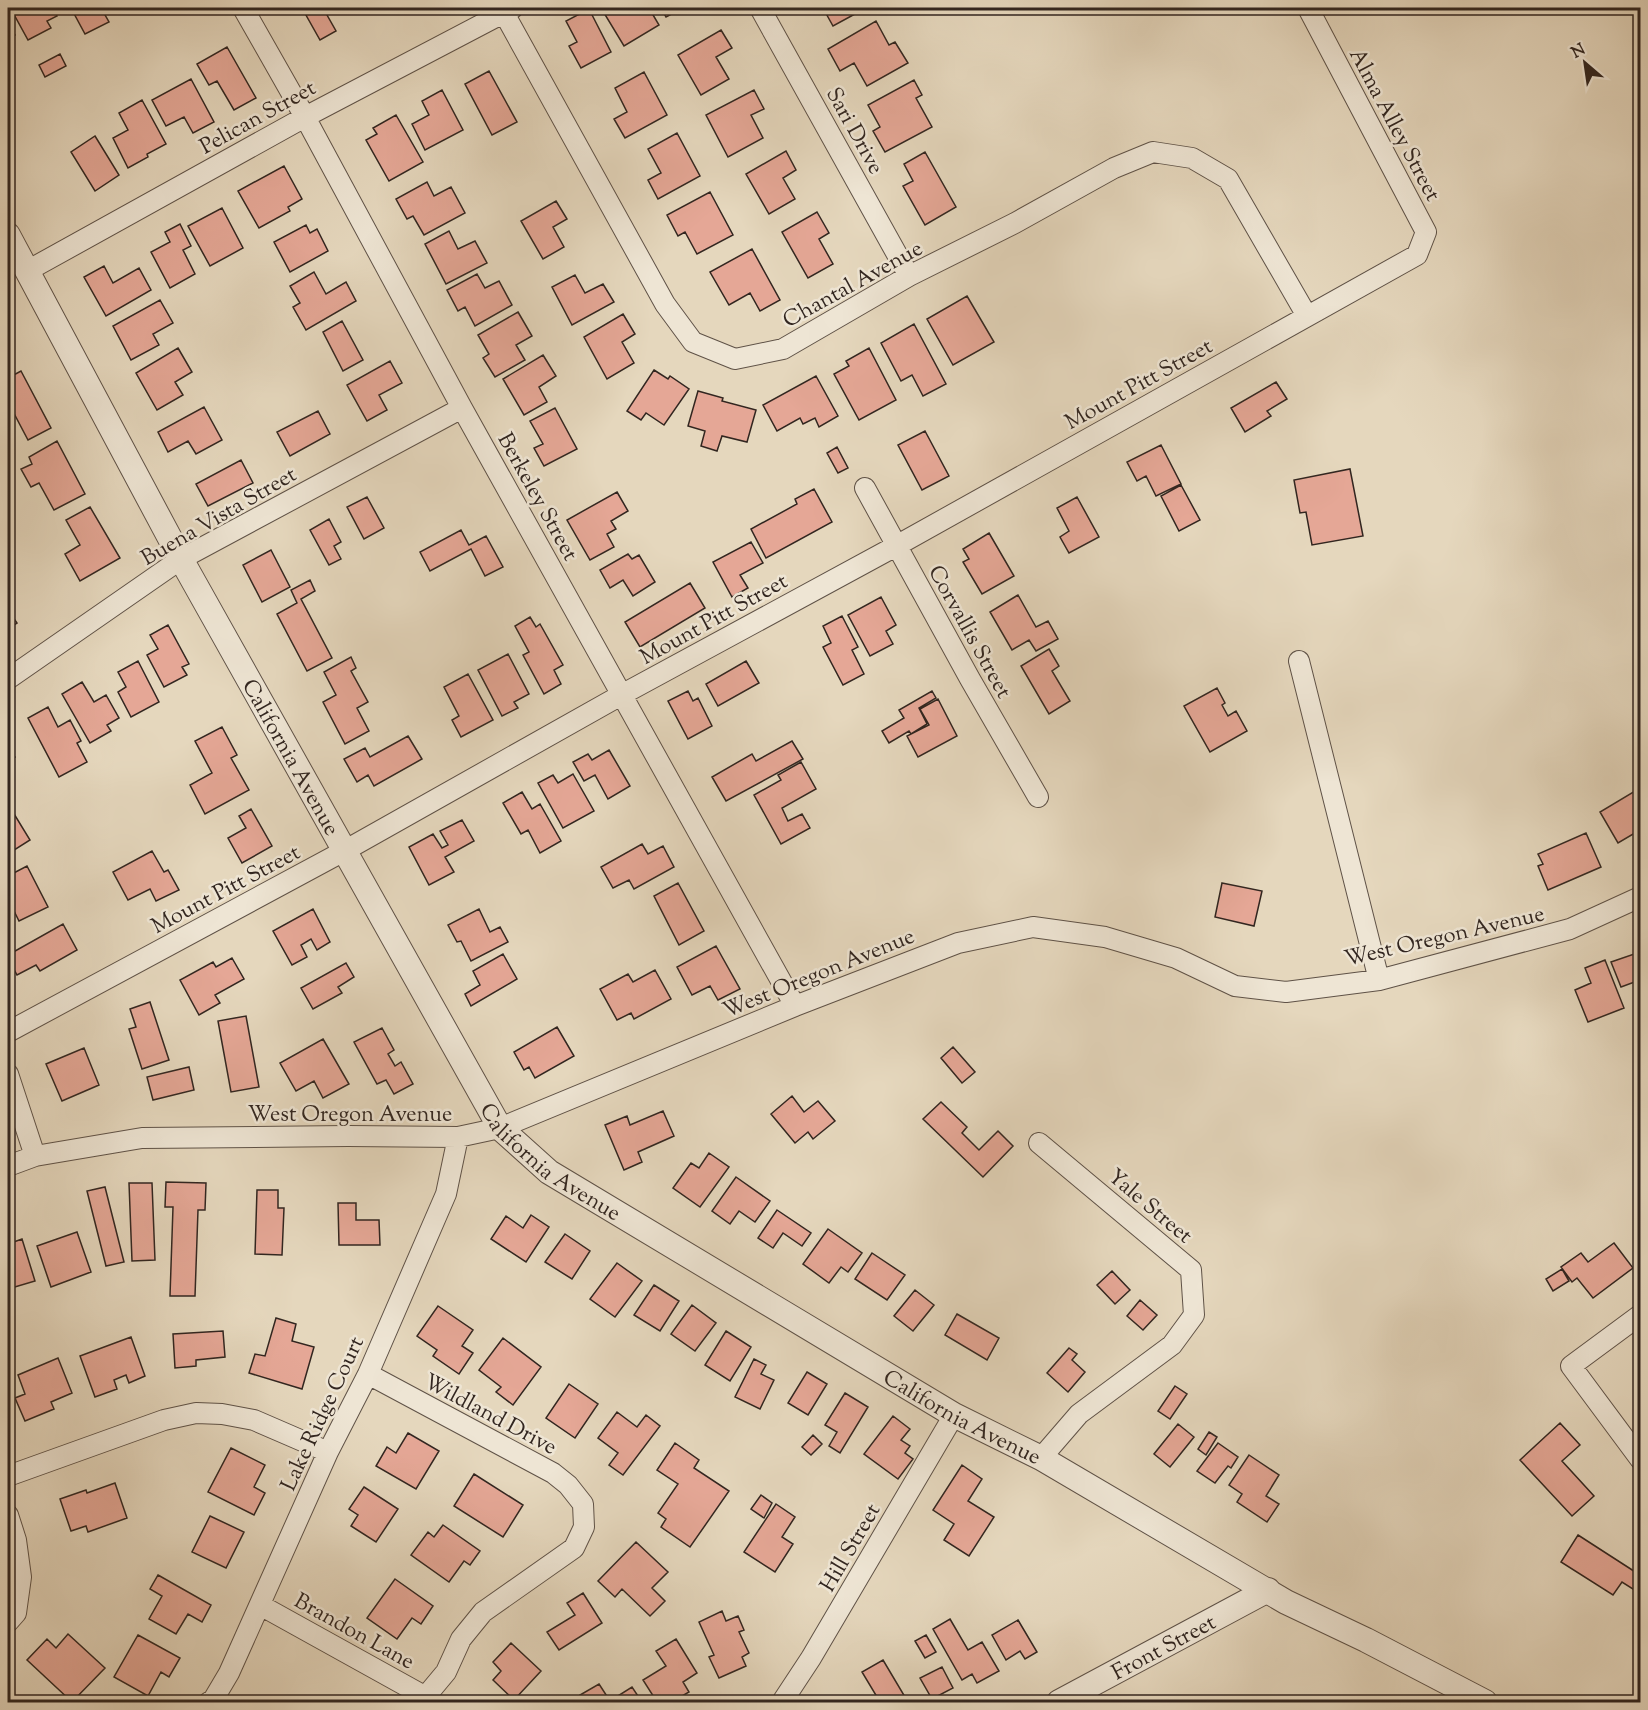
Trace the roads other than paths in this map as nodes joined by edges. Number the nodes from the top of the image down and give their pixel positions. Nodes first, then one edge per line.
1 (243, 8) edge
2 (760, 8) edge
3 (1308, 8) edge
4 (508, 10) edge
5 (305, 117) junction
6 (1426, 232) joint
7 (8, 235) edge
8 (27, 271) junction
9 (909, 276) junction
10 (1307, 316) junction
11 (462, 408) junction
12 (865, 488) dead end
13 (896, 546) junction
14 (181, 559) junction
15 (1299, 661) dead end
16 (8, 679) edge
17 (622, 694) junction
18 (1038, 797) dead end
19 (344, 851) junction
20 (1641, 897) edge
21 (1379, 980) junction
22 (795, 1006) junction
23 (8, 1032) edge
24 (8, 1074) edge
25 (500, 1128) junction
26 (458, 1137) junction
27 (1039, 1143) dead end
28 (35, 1156) junction
29 (8, 1167) edge
30 (1641, 1315) edge
31 (368, 1374) junction
32 (954, 1414) junction
33 (328, 1452) junction
34 (1041, 1458) junction
35 (1641, 1459) edge
36 (8, 1476) edge
37 (8, 1515) edge
38 (1268, 1590) junction
39 (260, 1605) junction
40 (8, 1622) edge
41 (424, 1700) edge
42 (209, 1702) edge
43 (782, 1702) edge
44 (1059, 1702) edge
45 (1485, 1702) edge

1 - 5 street, Berkeley Street
2 - 9 street, Sari Drive
3 - 6 street, Alma Alley Street
4 - 5 street, Pelican Street
4 - 9 street, Chantal Avenue
5 - 8 street, Pelican Street
5 - 11 street, Berkeley Street
6 - 10 street, Mount Pitt Street
7 - 8 street, California Avenue
8 - 14 street, California Avenue
9 - 10 street, Chantal Avenue
10 - 13 street, Mount Pitt Street
11 - 14 street, Buena Vista Street
11 - 17 street, Berkeley Street
12 - 13 street, Corvallis Street
13 - 17 street, Mount Pitt Street
13 - 18 street, Corvallis Street
14 - 16 street, Buena Vista Street
14 - 19 street, California Avenue
15 - 21 street
17 - 19 street, Mount Pitt Street
17 - 22 street, Berkeley Street
19 - 23 street, Mount Pitt Street
19 - 25 street, California Avenue
20 - 21 street, West Oregon Avenue
21 - 22 street, West Oregon Avenue
22 - 25 street, West Oregon Avenue
24 - 28 street
25 - 26 street, West Oregon Avenue
25 - 32 street, California Avenue
26 - 28 street, West Oregon Avenue
26 - 31 street, Lake Ridge Court
27 - 34 street, Yale Street
28 - 29 street, West Oregon Avenue
30 - 35 street
31 - 33 street, Lake Ridge Court
31 - 41 street, Wildland Drive
32 - 34 street, California Avenue
32 - 43 street, Hill Street
33 - 36 street
33 - 39 street, Lake Ridge Court
34 - 38 street, California Avenue
37 - 40 street
38 - 44 street, Front Street
38 - 45 street, California Avenue
39 - 41 street, Brandon Lane
39 - 42 street, Lake Ridge Court

